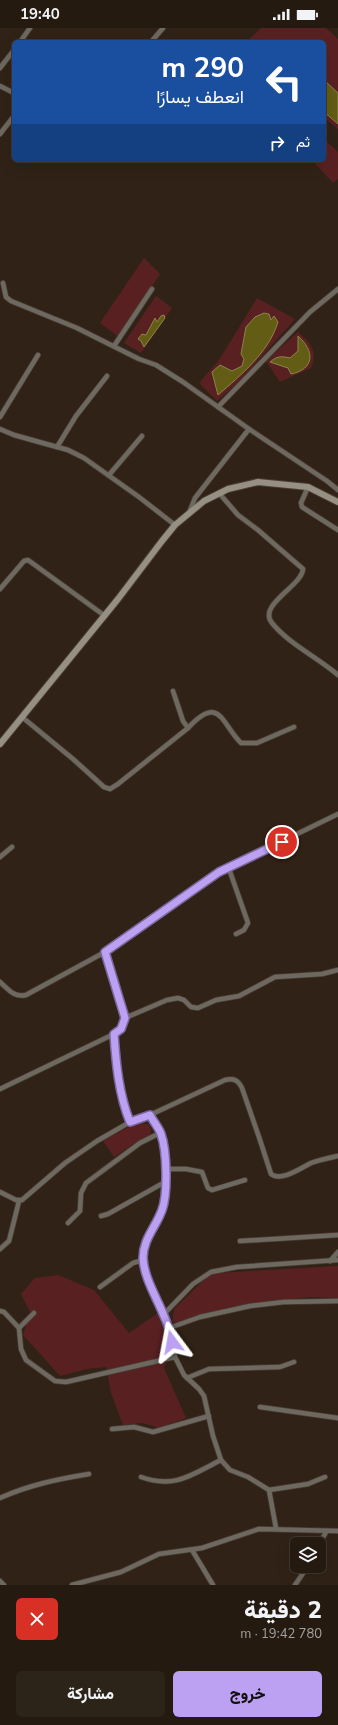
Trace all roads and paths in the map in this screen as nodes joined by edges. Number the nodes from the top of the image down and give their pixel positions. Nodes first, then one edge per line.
1 (30, 28) edge
2 (163, 28) edge
3 (21, 40) edge
4 (153, 40) edge
5 (12, 53) edge
6 (0, 68) edge
7 (0, 86) edge
8 (12, 92) edge
9 (12, 119) edge
10 (0, 134) edge
11 (3, 283) dead end
12 (152, 289) dead end
13 (338, 289) edge
14 (114, 346) junction
15 (38, 355) dead end
16 (107, 376) dead end
17 (218, 407) junction
18 (0, 417) edge
19 (0, 429) edge
20 (249, 429) junction
21 (142, 436) dead end
22 (57, 447) junction
23 (109, 475) junction
24 (308, 487) junction
25 (338, 490) edge
26 (219, 493) junction
27 (338, 502) edge
28 (189, 513) junction
29 (175, 525) junction
30 (338, 530) edge
31 (0, 589) edge
32 (105, 616) junction
33 (338, 675) edge
34 (173, 691) dead end
35 (22, 717) junction
36 (294, 727) dead end
37 (188, 728) junction
38 (0, 744) edge
39 (338, 814) edge
40 (12, 847) dead end
41 (0, 857) edge
42 (228, 866) junction
43 (236, 934) dead end
44 (105, 952) junction
45 (338, 970) edge
46 (0, 982) edge
47 (125, 1018) junction
48 (114, 1034) junction
49 (0, 1089) edge
50 (150, 1115) junction
51 (130, 1122) junction
52 (160, 1133) junction
53 (338, 1156) edge
54 (165, 1169) junction
55 (245, 1180) dead end
56 (165, 1182) junction
57 (0, 1192) edge
58 (19, 1201) junction
59 (100, 1216) dead end
60 (68, 1223) dead end
61 (338, 1235) edge
62 (240, 1241) dead end
63 (0, 1249) edge
64 (338, 1252) edge
65 (143, 1260) junction
66 (338, 1260) edge
67 (330, 1261) junction
68 (100, 1287) dead end
69 (338, 1301) edge
70 (0, 1311) edge
71 (34, 1313) dead end
72 (164, 1314) junction
73 (19, 1328) junction
74 (169, 1328) junction
75 (175, 1357) junction
76 (294, 1362) dead end
77 (187, 1378) junction
78 (260, 1407) dead end
79 (209, 1416) junction
80 (338, 1418) edge
81 (112, 1429) dead end
82 (221, 1460) junction
83 (89, 1474) dead end
84 (141, 1477) dead end
85 (325, 1477) dead end
86 (269, 1490) junction
87 (0, 1498) edge
88 (276, 1528) junction
89 (338, 1531) edge
90 (326, 1532) junction
91 (323, 1537) edge
92 (192, 1550) junction
93 (303, 1573) edge
94 (0, 1581) edge
95 (4, 1585) edge
96 (72, 1585) edge
97 (213, 1585) edge
98 (295, 1585) edge

1 - 3 street
2 - 4 street
5 - 6 street
7 - 8 street
9 - 10 street
11 - 14 street
12 - 14 street
13 - 17 street
14 - 17 street
15 - 18 street
16 - 22 street
17 - 20 street
19 - 22 street
20 - 25 street
20 - 28 street
21 - 23 street
22 - 23 street
23 - 29 street
24 - 26 main road
24 - 27 main road
24 - 30 street
26 - 28 main road
26 - 33 street
28 - 29 main road
29 - 32 main road
31 - 32 street
32 - 35 main road
34 - 37 street
35 - 37 street
35 - 38 main road
36 - 37 street
39 - 42 street
40 - 41 street
42 - 43 street
42 - 44 street
44 - 46 street
44 - 47 street
45 - 47 street
47 - 48 street
48 - 49 street
48 - 51 street
50 - 51 street
50 - 52 street
50 - 53 street
51 - 58 street
52 - 54 street
52 - 60 street
54 - 55 street
54 - 56 street
56 - 59 street
56 - 65 street
57 - 58 street
58 - 63 street
61 - 62 street
64 - 67 street
65 - 68 street
65 - 72 street
66 - 67 street
67 - 72 street
69 - 74 street
70 - 73 street
71 - 73 street
72 - 74 street
73 - 75 street
74 - 75 street
75 - 77 street
76 - 77 street
77 - 79 street
78 - 80 street
79 - 81 street
79 - 82 street
82 - 84 street
82 - 86 street
83 - 87 street
85 - 86 street
86 - 88 street
88 - 90 street
88 - 92 street
89 - 90 street
90 - 91 street
92 - 96 street
92 - 97 street
93 - 98 street
94 - 95 street

